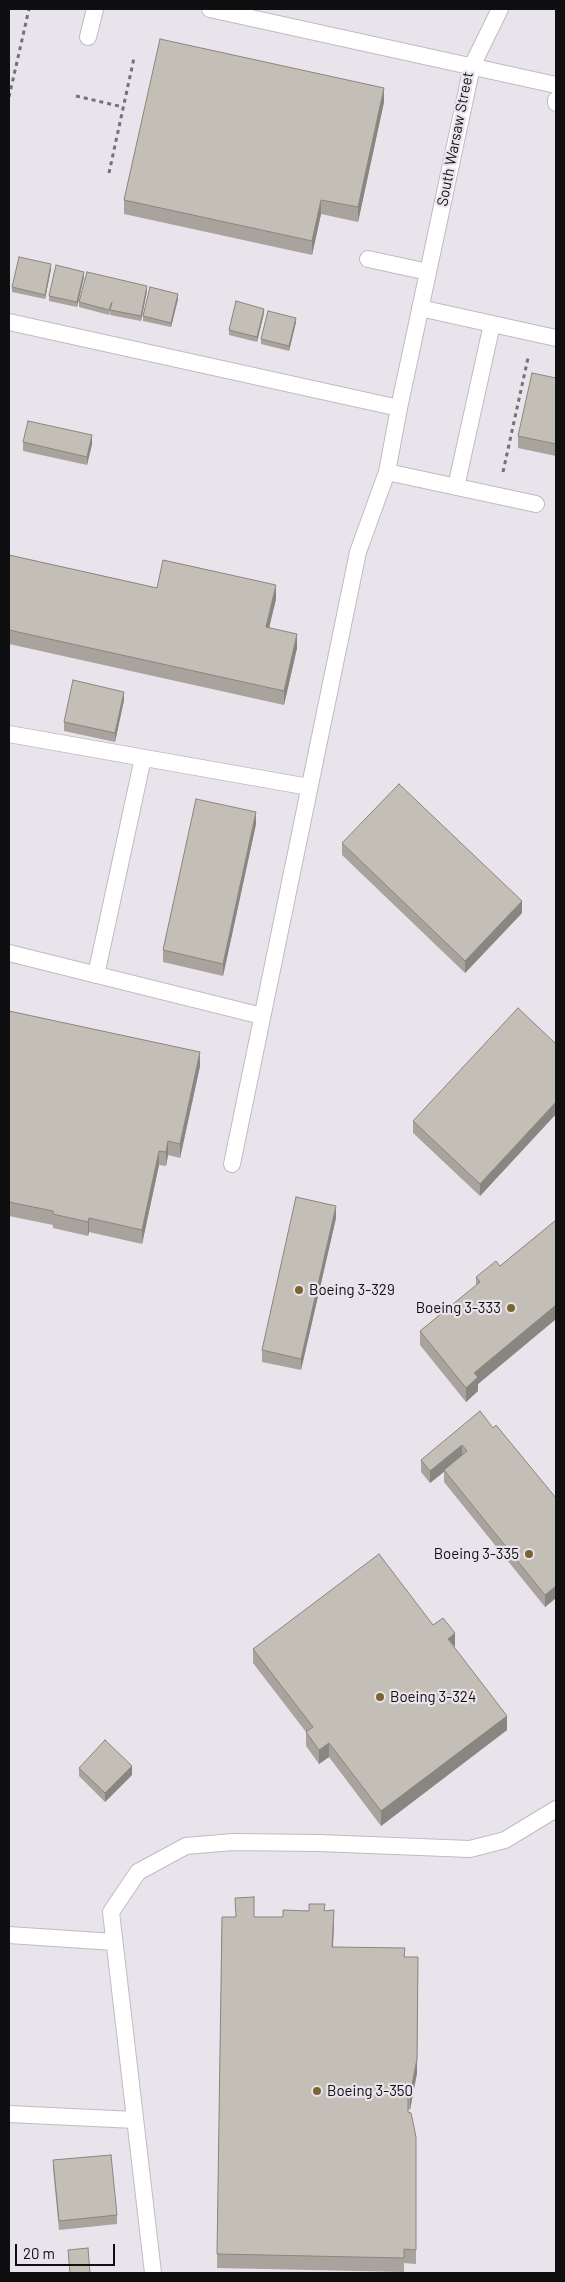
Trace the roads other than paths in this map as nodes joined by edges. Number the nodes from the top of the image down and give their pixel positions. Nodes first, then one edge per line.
1 (95, 9) edge
2 (210, 9) edge
3 (500, 9) edge
4 (88, 37) dead end
5 (472, 66) junction
6 (556, 85) edge
7 (368, 259) dead end
8 (428, 272) junction
9 (420, 308) junction
10 (9, 322) edge
11 (492, 324) junction
12 (556, 338) edge
13 (399, 408) junction
14 (387, 472) junction
15 (456, 487) junction
16 (536, 504) dead end
17 (9, 734) edge
18 (144, 758) junction
19 (309, 787) junction
20 (9, 953) edge
21 (96, 975) junction
22 (262, 1016) junction
23 (232, 1164) dead end
24 (553, 1814) edge
25 (9, 1935) edge
26 (114, 1942) junction
27 (9, 2114) edge
28 (135, 2120) junction
29 (152, 2273) edge

1 - 4 lane
2 - 5 lane, South Warsaw Street
3 - 5 lane
5 - 6 lane
5 - 8 lane, South Warsaw Street
7 - 8 lane
8 - 9 lane, South Warsaw Street
9 - 11 lane
9 - 13 lane, South Warsaw Street
10 - 13 lane
11 - 12 lane
11 - 15 lane
13 - 14 lane, South Warsaw Street
14 - 15 lane
14 - 19 lane, South Warsaw Street
15 - 16 lane
17 - 18 lane
18 - 19 lane
18 - 21 lane
19 - 22 lane, South Warsaw Street
20 - 21 lane
21 - 22 lane
22 - 23 lane, South Warsaw Street
24 - 26 lane
25 - 26 lane
26 - 28 lane
27 - 28 lane
28 - 29 lane

